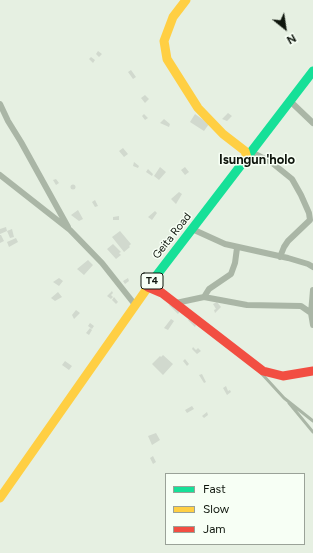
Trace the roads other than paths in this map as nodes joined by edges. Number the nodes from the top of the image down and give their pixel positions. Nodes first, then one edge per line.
1 (186, 0) edge
2 (313, 71) edge
3 (290, 101) junction
4 (0, 104) edge
5 (313, 123) edge
6 (249, 155) junction
7 (0, 175) edge
8 (70, 230) junction
9 (192, 230) junction
10 (237, 248) junction
11 (280, 257) junction
12 (313, 267) edge
13 (148, 287) junction
14 (313, 290) edge
15 (204, 296) junction
16 (176, 303) junction
17 (136, 306) junction
18 (311, 313) junction
19 (313, 325) edge
20 (255, 366) junction
21 (313, 371) edge
22 (284, 398) junction
23 (313, 421) edge
24 (313, 432) edge
25 (0, 498) edge

1 - 6 main road
2 - 3 main road, Geita Road / T4
3 - 5 street
3 - 6 main road, Geita Road / T4
4 - 8 street
6 - 9 main road, Geita Road / T4
6 - 11 street
7 - 8 street
8 - 17 street
9 - 10 street
9 - 13 main road, Geita Road / T4
10 - 11 street
10 - 15 street
11 - 12 street
13 - 16 main road
13 - 17 main road, Geita Road / T4
14 - 18 street
15 - 16 street
15 - 18 street
16 - 20 main road
17 - 25 main road, Geita Road / T4
18 - 19 street
20 - 21 main road
20 - 22 lane
22 - 23 lane
22 - 24 lane

